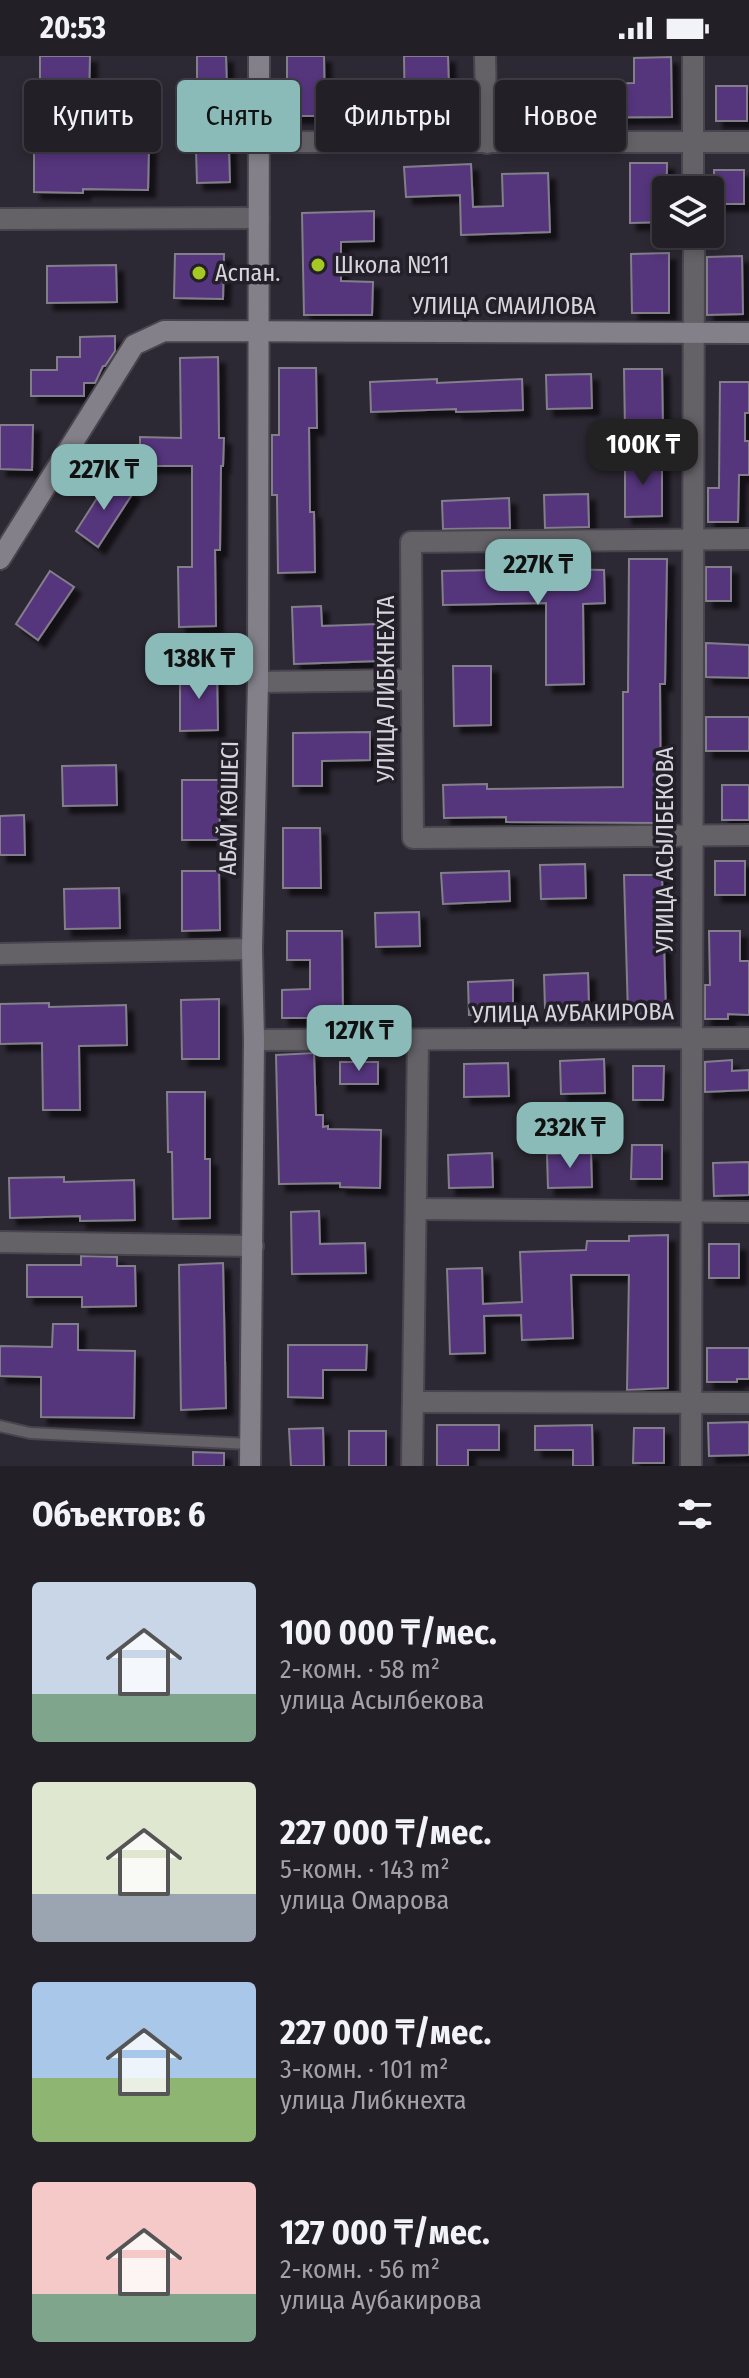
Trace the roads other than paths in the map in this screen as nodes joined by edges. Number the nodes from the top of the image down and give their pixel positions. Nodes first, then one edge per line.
1 (259, 56) edge
2 (485, 56) edge
3 (693, 56) edge
4 (259, 80) edge
5 (300, 142) edge
6 (749, 142) edge
7 (487, 143) junction
8 (693, 143) junction
9 (259, 152) edge
10 (693, 176) edge
11 (259, 218) junction
12 (0, 219) edge
13 (694, 248) edge
14 (258, 331) junction
15 (694, 332) junction
16 (749, 333) edge
17 (692, 539) junction
18 (749, 539) edge
19 (0, 559) edge
20 (412, 680) junction
21 (258, 682) junction
22 (749, 835) edge
23 (691, 836) junction
24 (252, 949) junction
25 (0, 954) edge
26 (691, 1038) junction
27 (749, 1038) edge
28 (254, 1040) junction
29 (418, 1041) junction
30 (417, 1209) junction
31 (691, 1212) junction
32 (749, 1212) edge
33 (0, 1242) edge
34 (253, 1246) junction
35 (414, 1402) junction
36 (691, 1402) junction
37 (749, 1403) edge
38 (0, 1426) edge
39 (250, 1444) junction
40 (250, 1466) edge
41 (412, 1466) edge
42 (691, 1466) edge

1 - 4 main road, АБАЙ КӨШЕСІ
2 - 7 street
3 - 8 street
5 - 7 street
6 - 8 street
7 - 8 street
8 - 10 street
9 - 11 main road, АБАЙ КӨШЕСІ
11 - 12 street
11 - 14 main road, АБАЙ КӨШЕСІ
13 - 15 street, УЛИЦА АСЫЛБЕКОВА
14 - 15 main road, УЛИЦА СМАИЛОВА
14 - 19 main road, УЛИЦА СМАИЛОВА
14 - 21 main road, АБАЙ КӨШЕСІ
15 - 16 main road, УЛИЦА СМАИЛОВА
15 - 17 street, УЛИЦА АСЫЛБЕКОВА
17 - 18 street, УЛИЦА ЛИБКНЕХТА
17 - 20 street, УЛИЦА ЛИБКНЕХТА
17 - 23 street, УЛИЦА АСЫЛБЕКОВА
20 - 21 street
20 - 23 street, УЛИЦА ЛИБКНЕХТА
21 - 24 main road, АБАЙ КӨШЕСІ
22 - 23 street, УЛИЦА ЛИБКНЕХТА
23 - 26 street, УЛИЦА АСЫЛБЕКОВА
24 - 25 street
24 - 28 main road, АБАЙ КӨШЕСІ
26 - 27 street, УЛИЦА АУБАКИРОВА
26 - 29 street, УЛИЦА АУБАКИРОВА
26 - 31 street, УЛИЦА АСЫЛБЕКОВА
28 - 29 street, УЛИЦА АУБАКИРОВА
28 - 34 main road, АБАЙ КӨШЕСІ
29 - 30 street
30 - 31 street
30 - 35 street
31 - 32 street
31 - 36 street, УЛИЦА АСЫЛБЕКОВА
33 - 34 street
34 - 39 main road, АБАЙ КӨШЕСІ
35 - 36 street
35 - 41 street
36 - 37 street
36 - 42 street, УЛИЦА АСЫЛБЕКОВА
38 - 39 lane
39 - 40 main road, АБАЙ КӨШЕСІ

